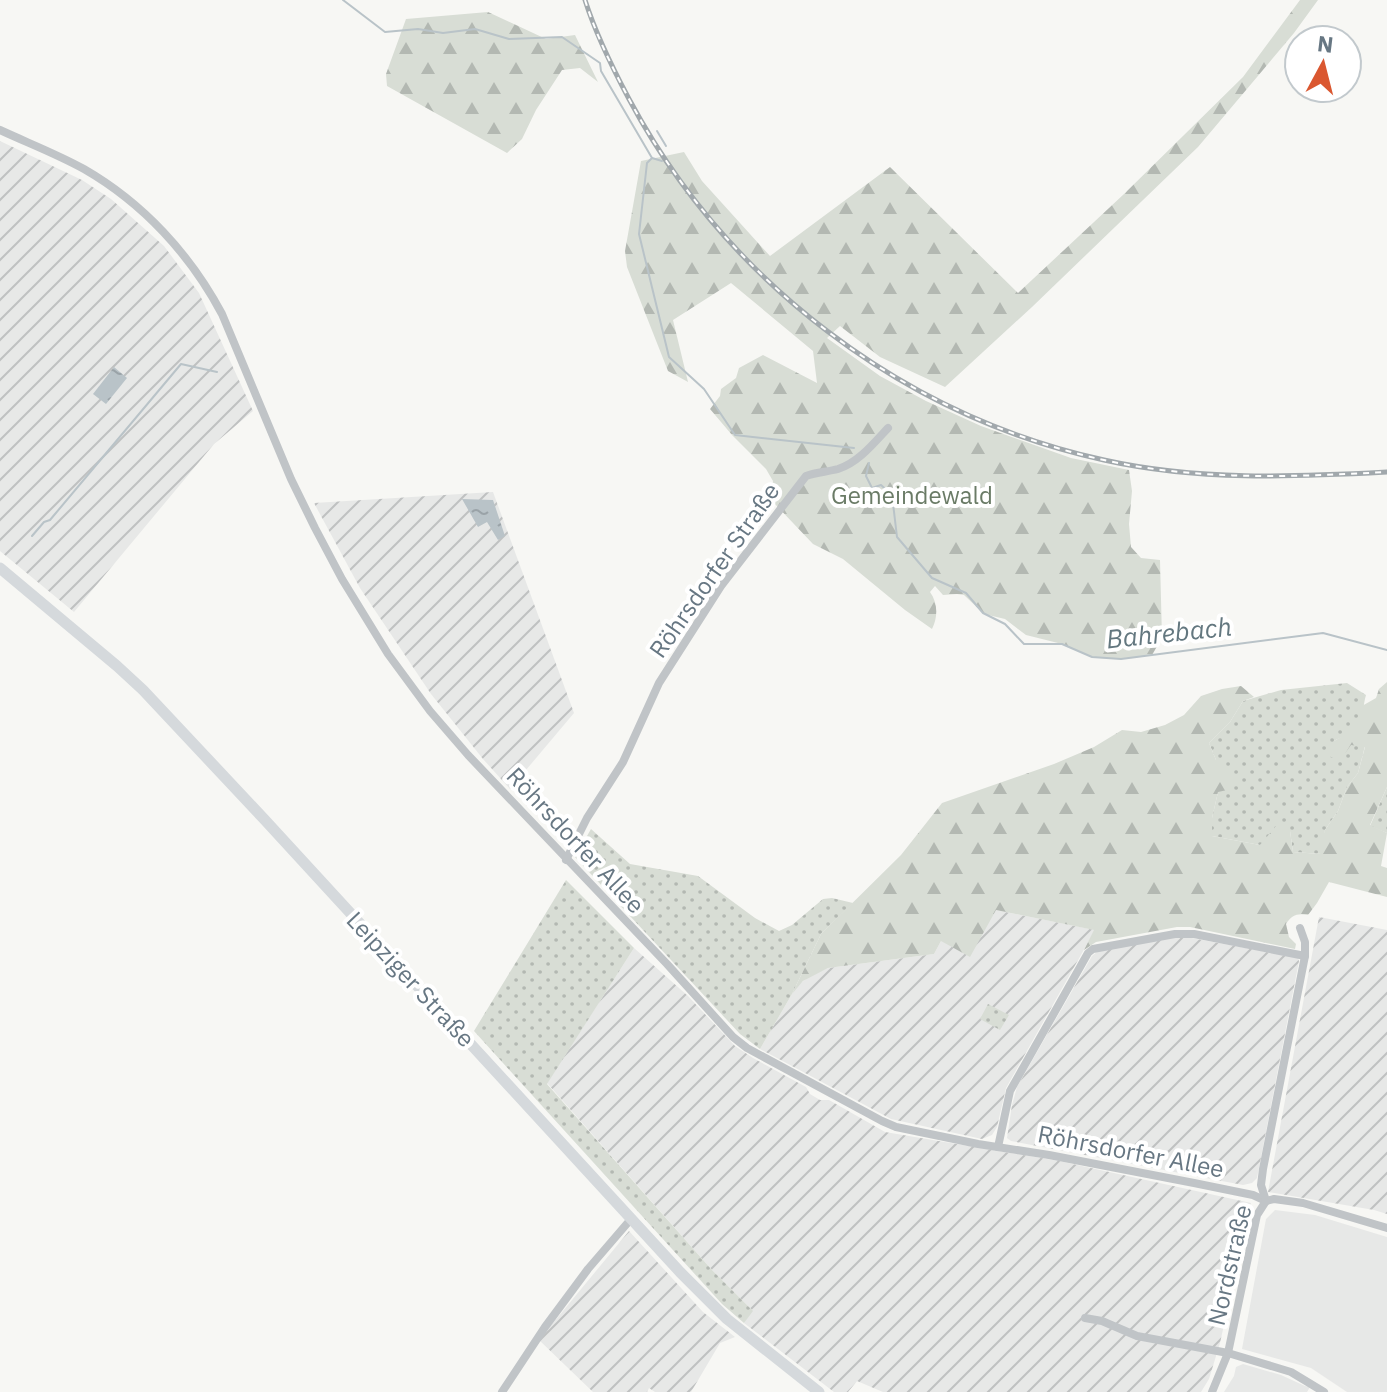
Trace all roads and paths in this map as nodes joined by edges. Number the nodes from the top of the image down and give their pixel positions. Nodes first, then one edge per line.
1 (0, 130) edge
2 (888, 428) dead end
3 (0, 568) edge
4 (566, 860) junction
5 (1300, 928) dead end
6 (1305, 956) junction
7 (998, 1147) junction
8 (1266, 1201) junction
9 (631, 1219) junction
10 (1387, 1228) edge
11 (1085, 1318) dead end
12 (1228, 1353) junction
13 (502, 1392) edge
14 (819, 1392) edge
15 (1212, 1392) edge
16 (1324, 1392) edge

1 - 4 street, Röhrsdorfer Allee
2 - 4 street, Röhrsdorfer Straße
3 - 9 main road, Leipziger Straße
4 - 7 street, Röhrsdorfer Allee
5 - 6 street, Nordstraße
6 - 7 street
6 - 8 street, Nordstraße
7 - 8 street, Röhrsdorfer Allee
8 - 10 street, Röhrsdorfer Allee
8 - 12 street, Nordstraße
9 - 13 street
9 - 14 main road, Leipziger Straße
11 - 12 street
12 - 15 street, Nordstraße
12 - 16 street

